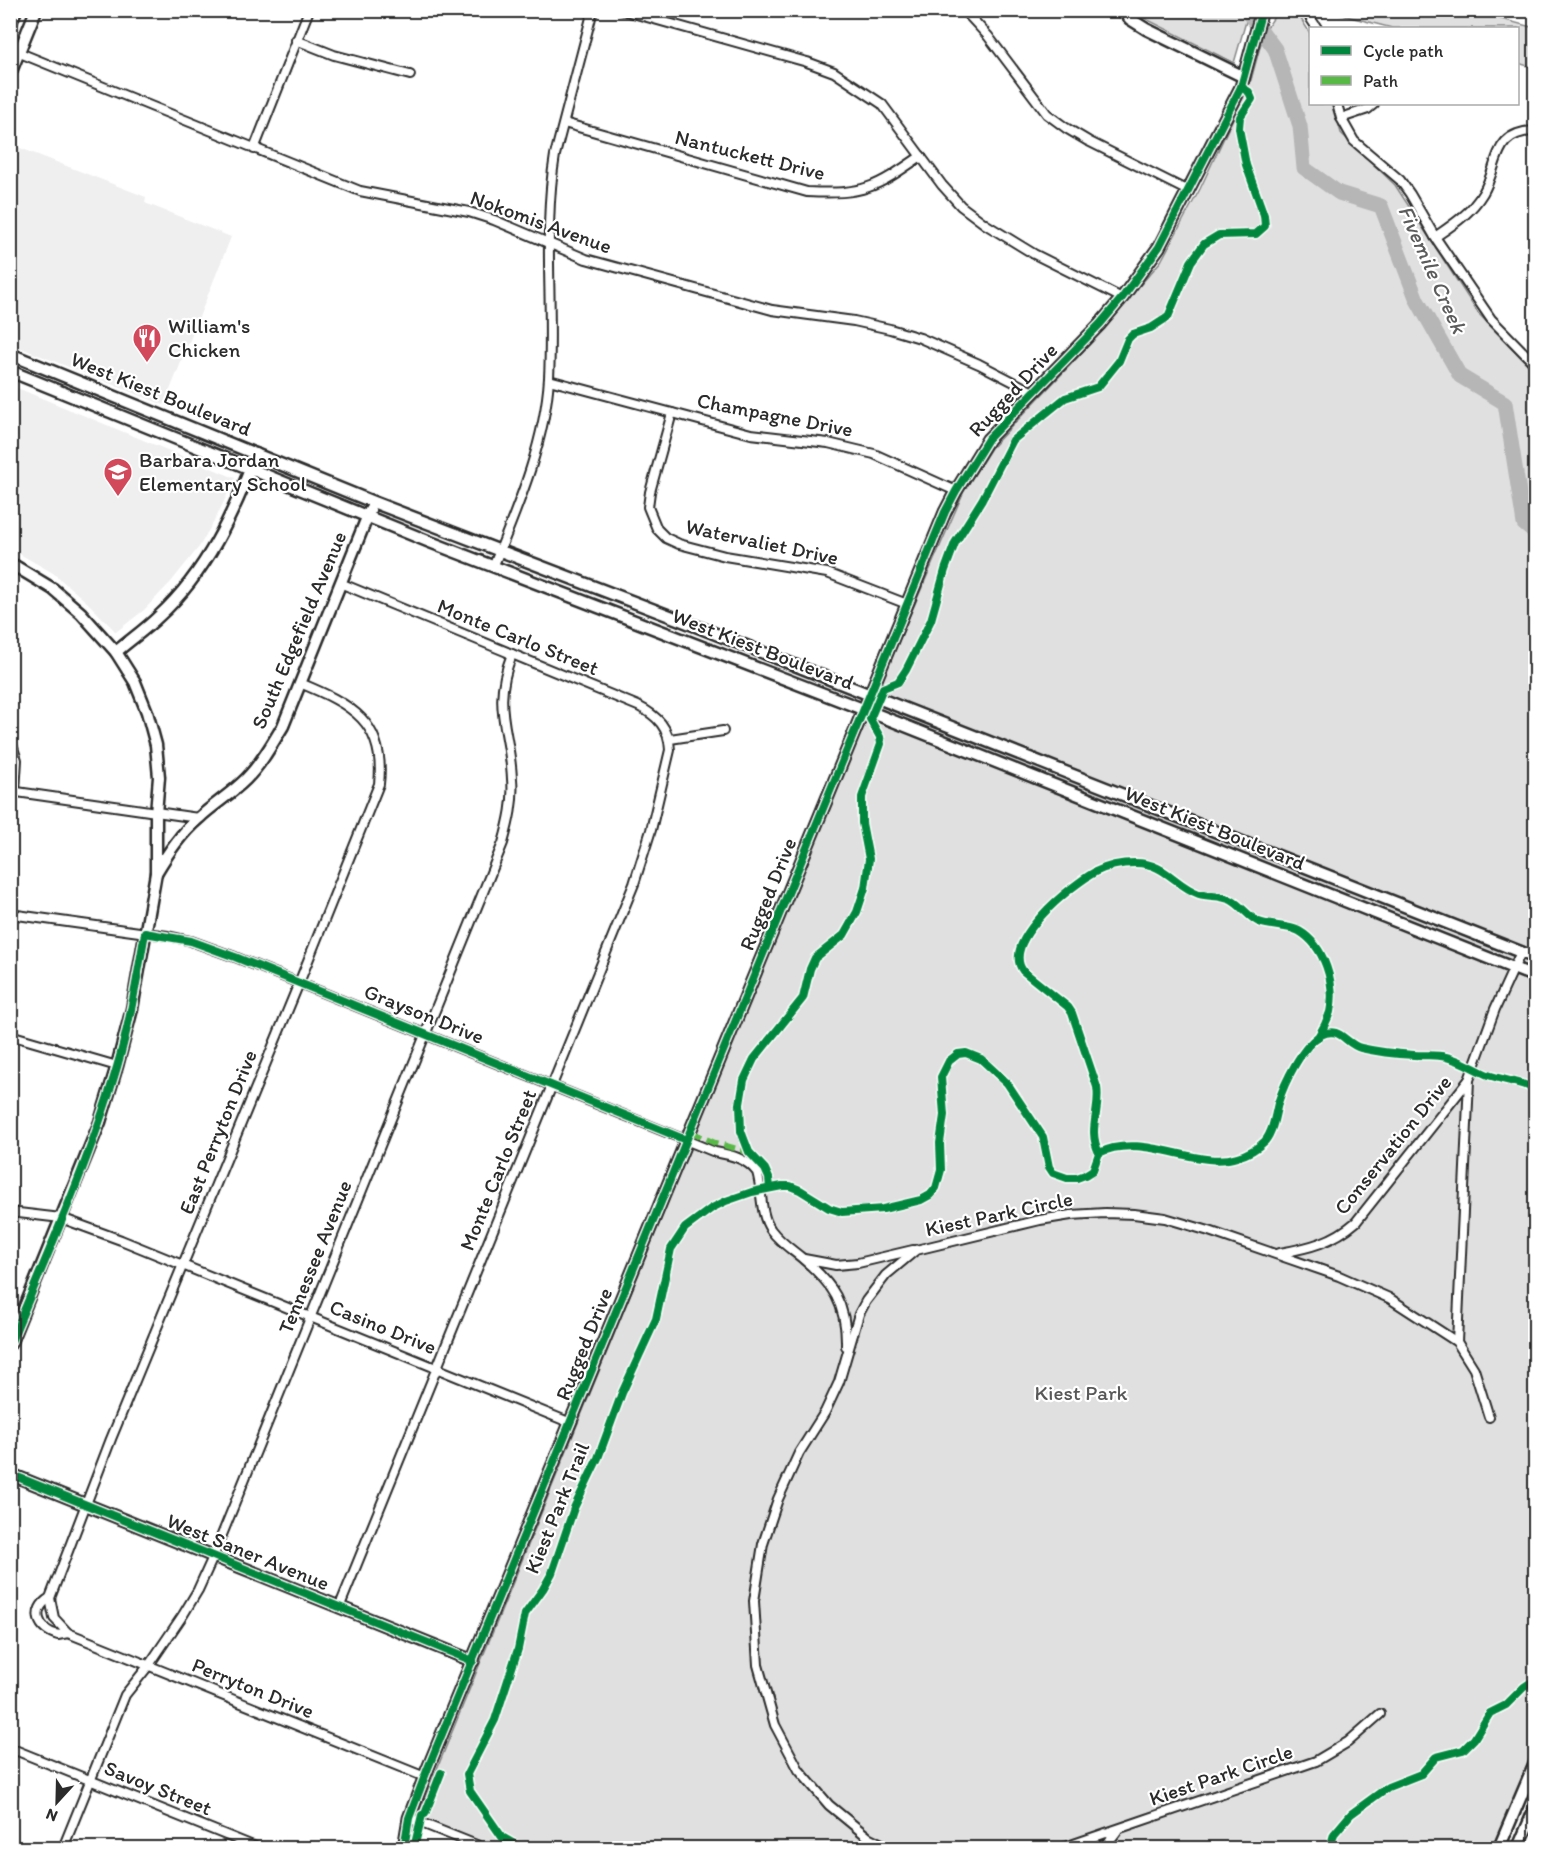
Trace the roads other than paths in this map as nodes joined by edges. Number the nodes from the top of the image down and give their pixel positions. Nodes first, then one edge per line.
1 (16, 10) edge
2 (36, 10) edge
3 (309, 10) edge
4 (594, 10) edge
5 (622, 10) edge
6 (964, 10) edge
7 (1122, 10) edge
8 (1262, 10) edge
9 (1305, 10) edge
10 (10, 25) edge
11 (1316, 27) edge
12 (297, 40) junction
13 (15, 51) edge
14 (10, 74) edge
15 (410, 75) dead end
16 (1244, 77) junction
17 (1337, 105) edge
18 (1373, 105) edge
19 (1341, 118) junction
20 (564, 123) junction
21 (1536, 131) edge
22 (254, 149) junction
23 (921, 156) junction
24 (1188, 191) junction
25 (1435, 237) junction
26 (549, 243) junction
27 (1122, 298) junction
28 (10, 354) edge
29 (1536, 365) edge
30 (10, 371) edge
31 (549, 380) junction
32 (79, 382) junction
33 (1033, 392) junction
34 (73, 397) junction
35 (672, 413) junction
36 (169, 418) junction
37 (163, 433) junction
38 (256, 454) junction
39 (250, 469) junction
40 (956, 491) junction
41 (373, 502) junction
42 (367, 516) junction
43 (500, 550) junction
44 (10, 563) edge
45 (494, 565) junction
46 (340, 583) junction
47 (907, 604) junction
48 (683, 621) junction
49 (677, 636) junction
50 (116, 652) junction
51 (512, 654) junction
52 (300, 683) junction
53 (869, 696) junction
54 (863, 709) junction
55 (723, 731) dead end
56 (10, 739) edge
57 (669, 739) junction
58 (13, 792) edge
59 (156, 813) junction
60 (198, 818) junction
61 (156, 873) junction
62 (10, 914) edge
63 (145, 933) junction
64 (1521, 952) junction
65 (1536, 958) edge
66 (1514, 969) junction
67 (1536, 977) edge
68 (299, 983) junction
69 (425, 1034) junction
70 (10, 1035) edge
71 (117, 1066) junction
72 (1469, 1080) junction
73 (552, 1086) junction
74 (686, 1140) junction
75 (10, 1212) edge
76 (62, 1218) junction
77 (916, 1250) junction
78 (1277, 1254) junction
79 (802, 1258) junction
80 (183, 1264) junction
81 (310, 1317) junction
82 (14, 1329) edge
83 (1457, 1342) junction
84 (10, 1344) edge
85 (845, 1355) junction
86 (436, 1368) junction
87 (1489, 1417) dead end
88 (571, 1423) junction
89 (10, 1474) edge
90 (86, 1505) junction
91 (213, 1557) junction
92 (50, 1598) junction
93 (339, 1608) junction
94 (40, 1623) joint
95 (69, 1633) junction
96 (472, 1661) junction
97 (149, 1665) junction
98 (1380, 1714) dead end
99 (10, 1748) edge
100 (1536, 1761) edge
101 (424, 1777) junction
102 (91, 1780) junction
103 (1536, 1806) edge
104 (410, 1818) junction
105 (1119, 1828) junction
106 (63, 1848) edge
107 (258, 1848) edge
108 (404, 1848) edge
109 (484, 1848) edge
110 (890, 1848) edge
111 (1062, 1848) edge
112 (1104, 1848) edge
113 (1499, 1848) edge
114 (1518, 1848) edge

1 - 10 street
2 - 13 street
3 - 12 street
4 - 20 street
5 - 23 street
6 - 24 street
7 - 16 street
8 - 16 street, Rugged Drive
9 - 11 street
12 - 15 street
12 - 22 street
13 - 14 street
13 - 22 street, Nokomis Avenue
16 - 24 street, Rugged Drive
17 - 19 street
18 - 19 street
19 - 25 street
20 - 23 street, Nantuckett Drive
20 - 26 street
21 - 25 street
22 - 26 street, Nokomis Avenue
23 - 27 street
24 - 27 street, Rugged Drive
25 - 29 street
26 - 31 street
26 - 33 street, Nokomis Avenue
27 - 33 street, Rugged Drive
28 - 32 street, West Kiest Boulevard
30 - 34 street, West Kiest Boulevard
31 - 35 street, Champagne Drive
31 - 43 street
32 - 34 street
32 - 36 street, West Kiest Boulevard
33 - 40 street, Rugged Drive
34 - 37 street, West Kiest Boulevard
35 - 40 street, Champagne Drive
35 - 47 street, Watervaliet Drive
36 - 37 street
36 - 38 street, West Kiest Boulevard
37 - 39 street, West Kiest Boulevard
38 - 39 street
38 - 41 street, West Kiest Boulevard
39 - 42 street, West Kiest Boulevard
39 - 50 street
40 - 47 street, Rugged Drive
41 - 42 street, South Edgefield Avenue
41 - 43 street, West Kiest Boulevard
42 - 45 street, West Kiest Boulevard
42 - 46 street, South Edgefield Avenue
43 - 45 street
43 - 48 street, West Kiest Boulevard
44 - 50 street, South Edgefield Avenue
45 - 49 street, West Kiest Boulevard
46 - 51 street, Monte Carlo Street
46 - 52 street, South Edgefield Avenue
47 - 53 street, Rugged Drive
48 - 49 street
48 - 53 street, West Kiest Boulevard
49 - 54 street, West Kiest Boulevard
50 - 59 street, South Edgefield Avenue
51 - 57 street, Monte Carlo Street
51 - 69 street, Tennessee Avenue
52 - 60 street, South Edgefield Avenue
52 - 68 street, East Perryton Drive
53 - 54 street, Rugged Drive
53 - 64 street, West Kiest Boulevard
54 - 66 street, West Kiest Boulevard
54 - 74 street, Rugged Drive
55 - 57 street
56 - 58 street
57 - 73 street, Monte Carlo Street
58 - 59 street
59 - 60 street
59 - 61 street, South Edgefield Avenue
60 - 61 street, South Edgefield Avenue
61 - 63 street, South Edgefield Avenue
62 - 63 street, Grayson Drive
63 - 68 street, Grayson Drive
63 - 71 street, South Edgefield Avenue
64 - 65 street, West Kiest Boulevard
64 - 66 street, Conservation Drive
66 - 67 street, West Kiest Boulevard
66 - 72 street, Conservation Drive
68 - 69 street, Grayson Drive
68 - 80 street, East Perryton Drive
69 - 73 street, Grayson Drive
69 - 81 street, Tennessee Avenue
70 - 71 street
71 - 76 street, South Edgefield Avenue
72 - 78 street, Conservation Drive
72 - 83 street, Conservation Drive
73 - 74 street, Grayson Drive
73 - 86 street, Monte Carlo Street
74 - 79 street, Grayson Drive
74 - 88 street, Rugged Drive
75 - 76 street, Casino Drive
76 - 80 street, Casino Drive
76 - 82 street, South Edgefield Avenue
77 - 78 street, Kiest Park Circle
77 - 79 street, Grayson Drive
77 - 85 street, Kiest Park Circle
78 - 83 street, Kiest Park Circle
79 - 85 street, Grayson Drive
80 - 81 street, Casino Drive
80 - 90 street, East Perryton Drive
81 - 86 street, Casino Drive
81 - 91 street, Tennessee Avenue
82 - 84 street, South Edgefield Avenue
83 - 87 street, Kiest Park Circle
85 - 110 street, Kiest Park Circle
86 - 88 street, Casino Drive
86 - 93 street, Monte Carlo Street
88 - 96 street, Rugged Drive
89 - 90 street, West Saner Avenue
90 - 91 street, West Saner Avenue
90 - 92 street, East Perryton Drive
91 - 93 street, West Saner Avenue
91 - 97 street, Tennessee Avenue
92 - 94 street, East Perryton Drive
92 - 95 street
93 - 96 street, West Saner Avenue
94 - 95 street, Perryton Drive
95 - 97 street, Perryton Drive
96 - 101 street, Rugged Drive
97 - 101 street, Perryton Drive
97 - 102 street, Tennessee Avenue
98 - 105 street, Kiest Park Circle
99 - 102 street, Savoy Street
100 - 113 street
101 - 104 street, Rugged Drive
102 - 106 street, Tennessee Avenue
102 - 107 street, Savoy Street
103 - 114 street
104 - 108 street, Rugged Drive
104 - 109 street
105 - 111 street, Kiest Park Circle
105 - 112 street

